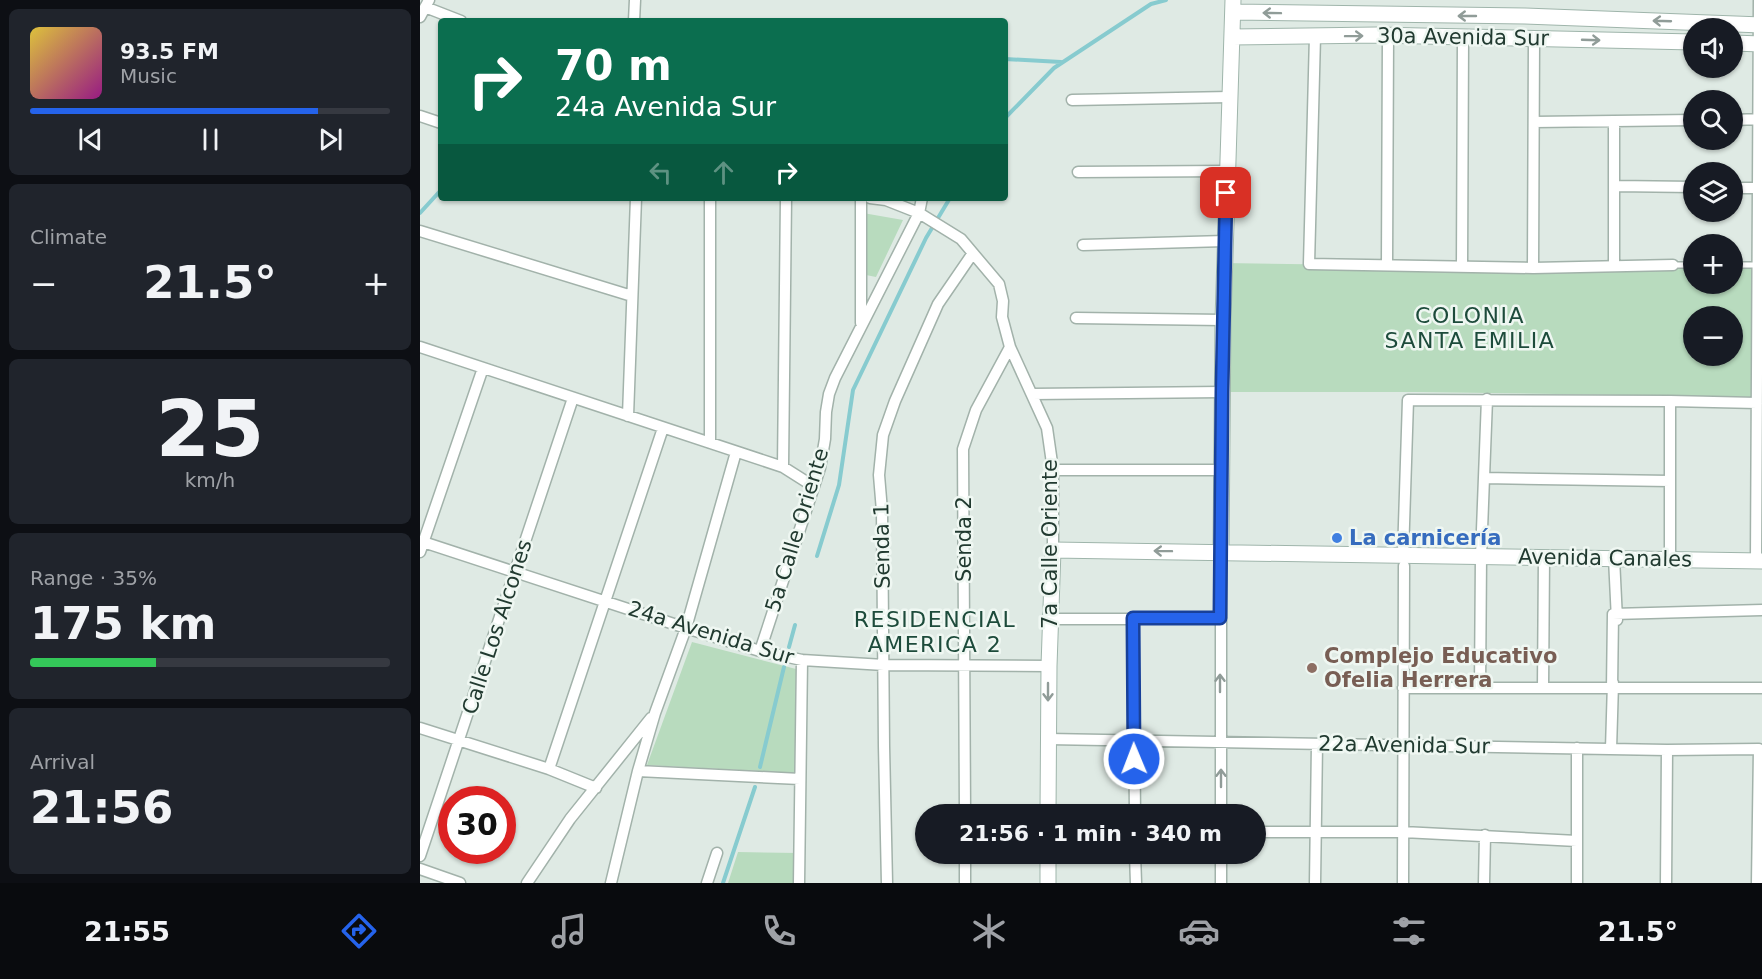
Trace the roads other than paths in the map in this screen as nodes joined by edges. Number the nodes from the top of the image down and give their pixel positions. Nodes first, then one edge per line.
1 (635, 0) edge
2 (1759, 0) edge
3 (1233, 6) edge
4 (425, 8) edge
5 (1412, 16) junction
6 (453, 18) edge
7 (634, 18) edge
8 (1761, 25) edge
9 (1315, 36) junction
10 (1388, 36) junction
11 (1411, 36) junction
12 (1232, 37) junction
13 (1463, 37) junction
14 (1534, 39) junction
15 (1683, 42) edge
16 (1743, 43) edge
17 (1761, 44) edge
18 (1230, 97) junction
19 (1072, 100) dead end
20 (420, 116) edge
21 (1760, 119) edge
22 (1683, 120) edge
23 (1743, 120) edge
24 (1614, 121) junction
25 (438, 122) edge
26 (1534, 122) junction
27 (1227, 171) junction
28 (1078, 172) dead end
29 (1615, 186) junction
30 (1683, 187) edge
31 (1743, 188) edge
32 (1758, 188) junction
33 (636, 201) edge
34 (710, 201) edge
35 (786, 201) edge
36 (861, 201) edge
37 (889, 201) edge
38 (922, 201) edge
39 (924, 215) junction
40 (420, 231) edge
41 (1225, 241) junction
42 (1083, 245) dead end
43 (973, 253) junction
44 (1387, 265) junction
45 (1672, 265) joint
46 (1683, 265) edge
47 (1743, 265) edge
48 (1760, 265) edge
49 (1614, 266) junction
50 (1462, 267) junction
51 (1533, 268) junction
52 (632, 296) junction
53 (1076, 318) dead end
54 (1223, 320) junction
55 (861, 327) junction
56 (1010, 346) junction
57 (420, 347) edge
58 (483, 368) junction
59 (1222, 392) junction
60 (1032, 394) junction
61 (573, 398) junction
62 (1487, 399) junction
63 (1670, 401) junction
64 (1757, 403) junction
65 (628, 416) junction
66 (663, 428) junction
67 (710, 443) junction
68 (736, 452) junction
69 (783, 467) junction
70 (1053, 470) junction
71 (1221, 470) junction
72 (1484, 478) junction
73 (1670, 481) junction
74 (813, 486) junction
75 (421, 545) edge
76 (1053, 550) junction
77 (1221, 552) junction
78 (1481, 556) junction
79 (1544, 557) junction
80 (1614, 558) junction
81 (1670, 559) junction
82 (1404, 560) junction
83 (1759, 560) edge
84 (515, 571) junction
85 (606, 601) junction
86 (1762, 610) edge
87 (1618, 613) junction
88 (1133, 618) junction
89 (1220, 618) junction
90 (1050, 619) junction
91 (686, 628) junction
92 (760, 651) junction
93 (802, 660) junction
94 (884, 665) junction
95 (964, 665) junction
96 (1048, 666) junction
97 (1403, 688) junction
98 (1480, 688) junction
99 (1543, 688) junction
100 (1612, 688) junction
101 (1762, 688) edge
102 (655, 713) junction
103 (420, 728) edge
104 (1048, 739) junction
105 (459, 741) junction
106 (1134, 741) junction
107 (1221, 742) junction
108 (1317, 744) junction
109 (1403, 745) junction
110 (1577, 748) junction
111 (1761, 748) edge
112 (1611, 749) junction
113 (1667, 750) junction
114 (549, 769) junction
115 (638, 771) junction
116 (800, 779) junction
117 (596, 788) junction
118 (965, 804) edge
119 (1048, 804) edge
120 (1135, 804) edge
121 (1221, 804) edge
122 (1266, 832) edge
123 (1316, 832) junction
124 (1403, 832) junction
125 (1485, 836) junction
126 (1577, 841) junction
127 (717, 853) dead end
128 (420, 856) edge
129 (965, 864) edge
130 (1048, 864) edge
131 (1136, 864) edge
132 (1221, 864) edge
133 (420, 869) edge
134 (460, 883) edge
135 (527, 883) edge
136 (611, 883) edge
137 (707, 883) edge
138 (799, 883) edge
139 (887, 883) edge
140 (965, 883) edge
141 (1048, 883) edge
142 (1136, 883) edge
143 (1221, 883) edge
144 (1316, 883) edge
145 (1403, 883) edge
146 (1484, 883) edge
147 (1577, 883) edge
148 (1666, 883) edge
149 (1757, 883) edge

1 - 7 street
2 - 8 street
5 -> 3 street, 30a Avenida Sur
3 - 12 street
4 - 6 street
8 -> 5 street, 30a Avenida Sur
5 - 11 street
8 - 17 street
9 -> 10 street, 30a Avenida Sur
9 - 12 street, 30a Avenida Sur
9 - 44 street
10 - 11 street, 30a Avenida Sur
10 - 44 street
11 - 13 street, 30a Avenida Sur
12 - 18 street
13 - 14 street, 30a Avenida Sur
13 - 50 street
14 -> 15 street, 30a Avenida Sur
14 - 26 street
16 - 17 street
17 - 21 street
18 - 19 street
18 - 27 street
20 - 25 street
21 - 23 street
21 - 32 street
22 - 24 street
24 - 26 street
24 - 29 street
26 - 51 street
27 - 28 street
27 - 41 street
29 - 30 street
29 - 49 street
31 - 32 street
32 - 48 street
33 - 52 street
34 - 67 street
35 - 69 street
36 - 55 street
37 - 39 street, 7a Calle Oriente
38 - 39 street, 5a Calle Oriente
39 - 43 street, 7a Calle Oriente
39 - 55 street, 5a Calle Oriente
40 - 52 street
41 - 42 street
41 - 54 street
43 - 56 street, 7a Calle Oriente
43 - 94 street, Senda 1
44 - 50 street
45 - 46 lane
45 - 49 street
47 - 48 lane
48 - 64 street
49 - 51 street
50 - 51 street
52 - 65 street
53 - 54 street
54 - 59 street
55 - 74 street, 5a Calle Oriente
56 - 60 street, 7a Calle Oriente
56 - 95 street, Senda 2
57 - 58 street
58 - 61 street
58 - 75 street
59 - 60 street
59 - 71 street
60 - 70 street, 7a Calle Oriente
61 - 65 street
61 - 84 street, Calle Los Alcones
62 - 63 street
62 - 72 street
62 - 82 street
63 - 64 street
63 - 73 street
64 - 83 street
65 - 66 street
66 - 67 street
66 - 85 street
67 - 68 street
68 - 69 street
68 - 91 street
69 - 74 street
70 - 71 street
70 - 76 street, 7a Calle Oriente
71 - 77 street
72 - 73 street
72 - 78 street
73 - 81 street
74 - 92 street, 5a Calle Oriente
75 - 84 street, 24a Avenida Sur
77 -> 76 street, Avenida Canales
76 - 90 street, 7a Calle Oriente
77 - 82 street, Avenida Canales
77 - 89 street
78 - 79 street, Avenida Canales
78 - 82 street, Avenida Canales
78 - 98 street
79 - 80 street, Avenida Canales
79 - 99 street
80 - 81 street, Avenida Canales
80 - 87 street
81 - 83 street, Avenida Canales
82 - 97 street
84 - 85 street, 24a Avenida Sur
84 - 105 street, Calle Los Alcones
85 - 91 street, 24a Avenida Sur
85 - 114 street
86 - 87 street
87 - 100 street
88 - 89 street
88 - 90 street
88 - 106 street
107 -> 89 street
90 - 96 street, 7a Calle Oriente
91 - 92 street, 24a Avenida Sur
91 - 102 street
92 - 93 street, 24a Avenida Sur
93 - 94 street, 24a Avenida Sur
93 - 116 street
94 - 95 street, 24a Avenida Sur
94 - 139 street, Senda 1
95 - 96 street, 24a Avenida Sur
95 - 118 street, Senda 2
96 -> 104 street, 7a Calle Oriente
97 - 98 street
97 - 109 street
98 - 99 street
99 - 100 street
100 - 101 street
100 - 112 street
102 - 115 street
102 - 117 street
103 - 105 street
104 - 106 street, 22a Avenida Sur
104 - 119 street, 7a Calle Oriente
105 - 114 street
105 - 128 street, Calle Los Alcones
106 - 107 street, 22a Avenida Sur
106 - 120 street
107 - 108 street, 22a Avenida Sur
121 -> 107 street
108 - 109 street, 22a Avenida Sur
108 - 123 street
109 - 110 street, 22a Avenida Sur
109 - 124 street
110 - 112 street, 22a Avenida Sur
110 - 126 street
111 - 113 street, 22a Avenida Sur
111 - 149 street
112 - 113 street, 22a Avenida Sur
113 - 148 street
114 - 117 street
115 - 116 street
115 - 136 street
116 - 138 street
117 - 135 street
122 - 123 street
123 - 124 street
123 - 144 street
124 - 125 street
124 - 145 street
125 - 126 street
125 - 146 street
126 - 147 street
127 - 137 street
129 - 140 street
130 - 141 street
131 - 142 street
132 - 143 street
133 - 134 street

